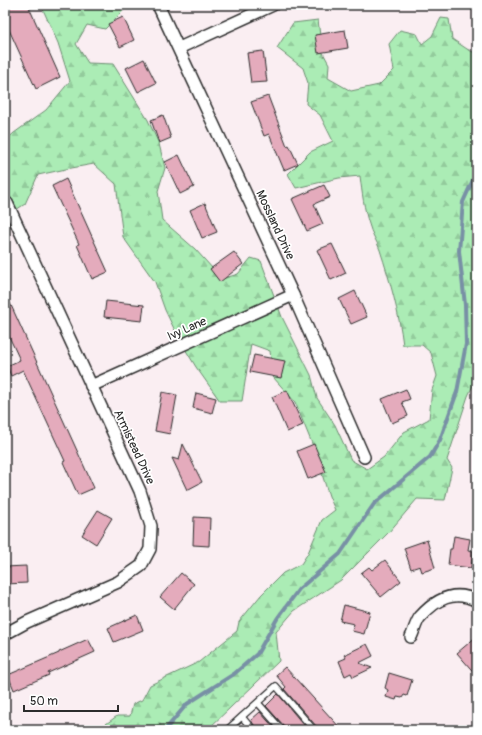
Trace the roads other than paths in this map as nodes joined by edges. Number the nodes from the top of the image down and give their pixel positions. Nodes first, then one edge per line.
1 (158, 5) edge
2 (273, 5) edge
3 (179, 48) junction
4 (7, 203) dead end
5 (293, 295) junction
6 (91, 386) junction
7 (364, 458) dead end
8 (477, 601) edge
9 (5, 634) edge
10 (411, 637) dead end
11 (258, 703) junction
12 (242, 717) junction
13 (227, 730) edge
14 (253, 730) edge
15 (282, 730) edge
16 (314, 730) edge

1 - 3 street, Mossland Drive
2 - 3 street
3 - 5 street, Mossland Drive
4 - 6 street, Armistead Drive
5 - 6 street, Ivy Lane
5 - 7 street, Mossland Drive
6 - 9 street, Armistead Drive
8 - 10 street
11 - 12 lane
11 - 15 lane
11 - 16 lane
12 - 13 lane
12 - 14 lane

